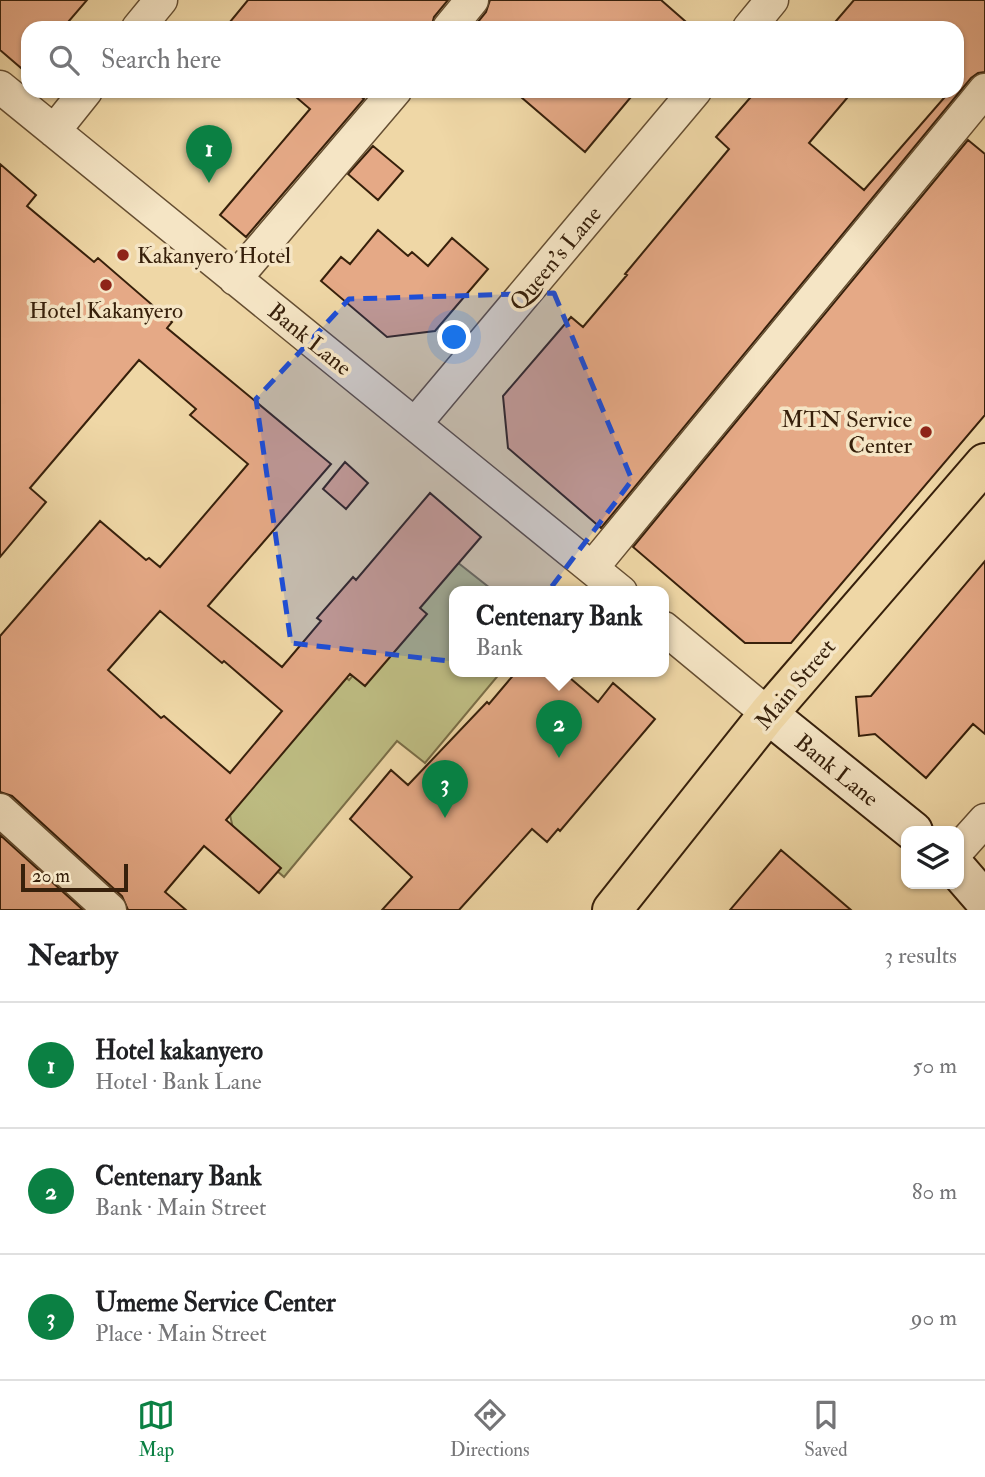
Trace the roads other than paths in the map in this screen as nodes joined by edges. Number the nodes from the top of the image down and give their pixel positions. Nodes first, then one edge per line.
1 (162, 0) edge
2 (472, 0) edge
3 (772, 0) edge
4 (144, 21) edge
5 (455, 21) edge
6 (755, 21) edge
7 (0, 87) edge
8 (985, 90) edge
9 (80, 98) edge
10 (390, 98) edge
11 (689, 98) edge
12 (54, 131) junction
13 (235, 279) junction
14 (415, 424) junction
15 (985, 463) edge
16 (592, 568) junction
17 (614, 586) edge
18 (669, 632) edge
19 (768, 715) junction
20 (0, 810) edge
21 (985, 820) edge
22 (907, 826) edge
23 (964, 843) edge
24 (964, 877) edge
25 (985, 901) edge
26 (110, 910) edge
27 (612, 910) edge

1 - 4 street
2 - 5 street
3 - 6 street
7 - 12 street, Bank Lane
8 - 16 street
9 - 12 street
10 - 13 street
11 - 14 street, Queen's Lane
12 - 13 street, Bank Lane
13 - 14 street, Bank Lane
14 - 16 street, Bank Lane
15 - 19 main road, Main Street
16 - 17 street, Bank Lane
18 - 19 street, Bank Lane
19 - 22 street, Bank Lane
19 - 27 main road, Main Street
20 - 26 street
21 - 23 street
24 - 25 street

